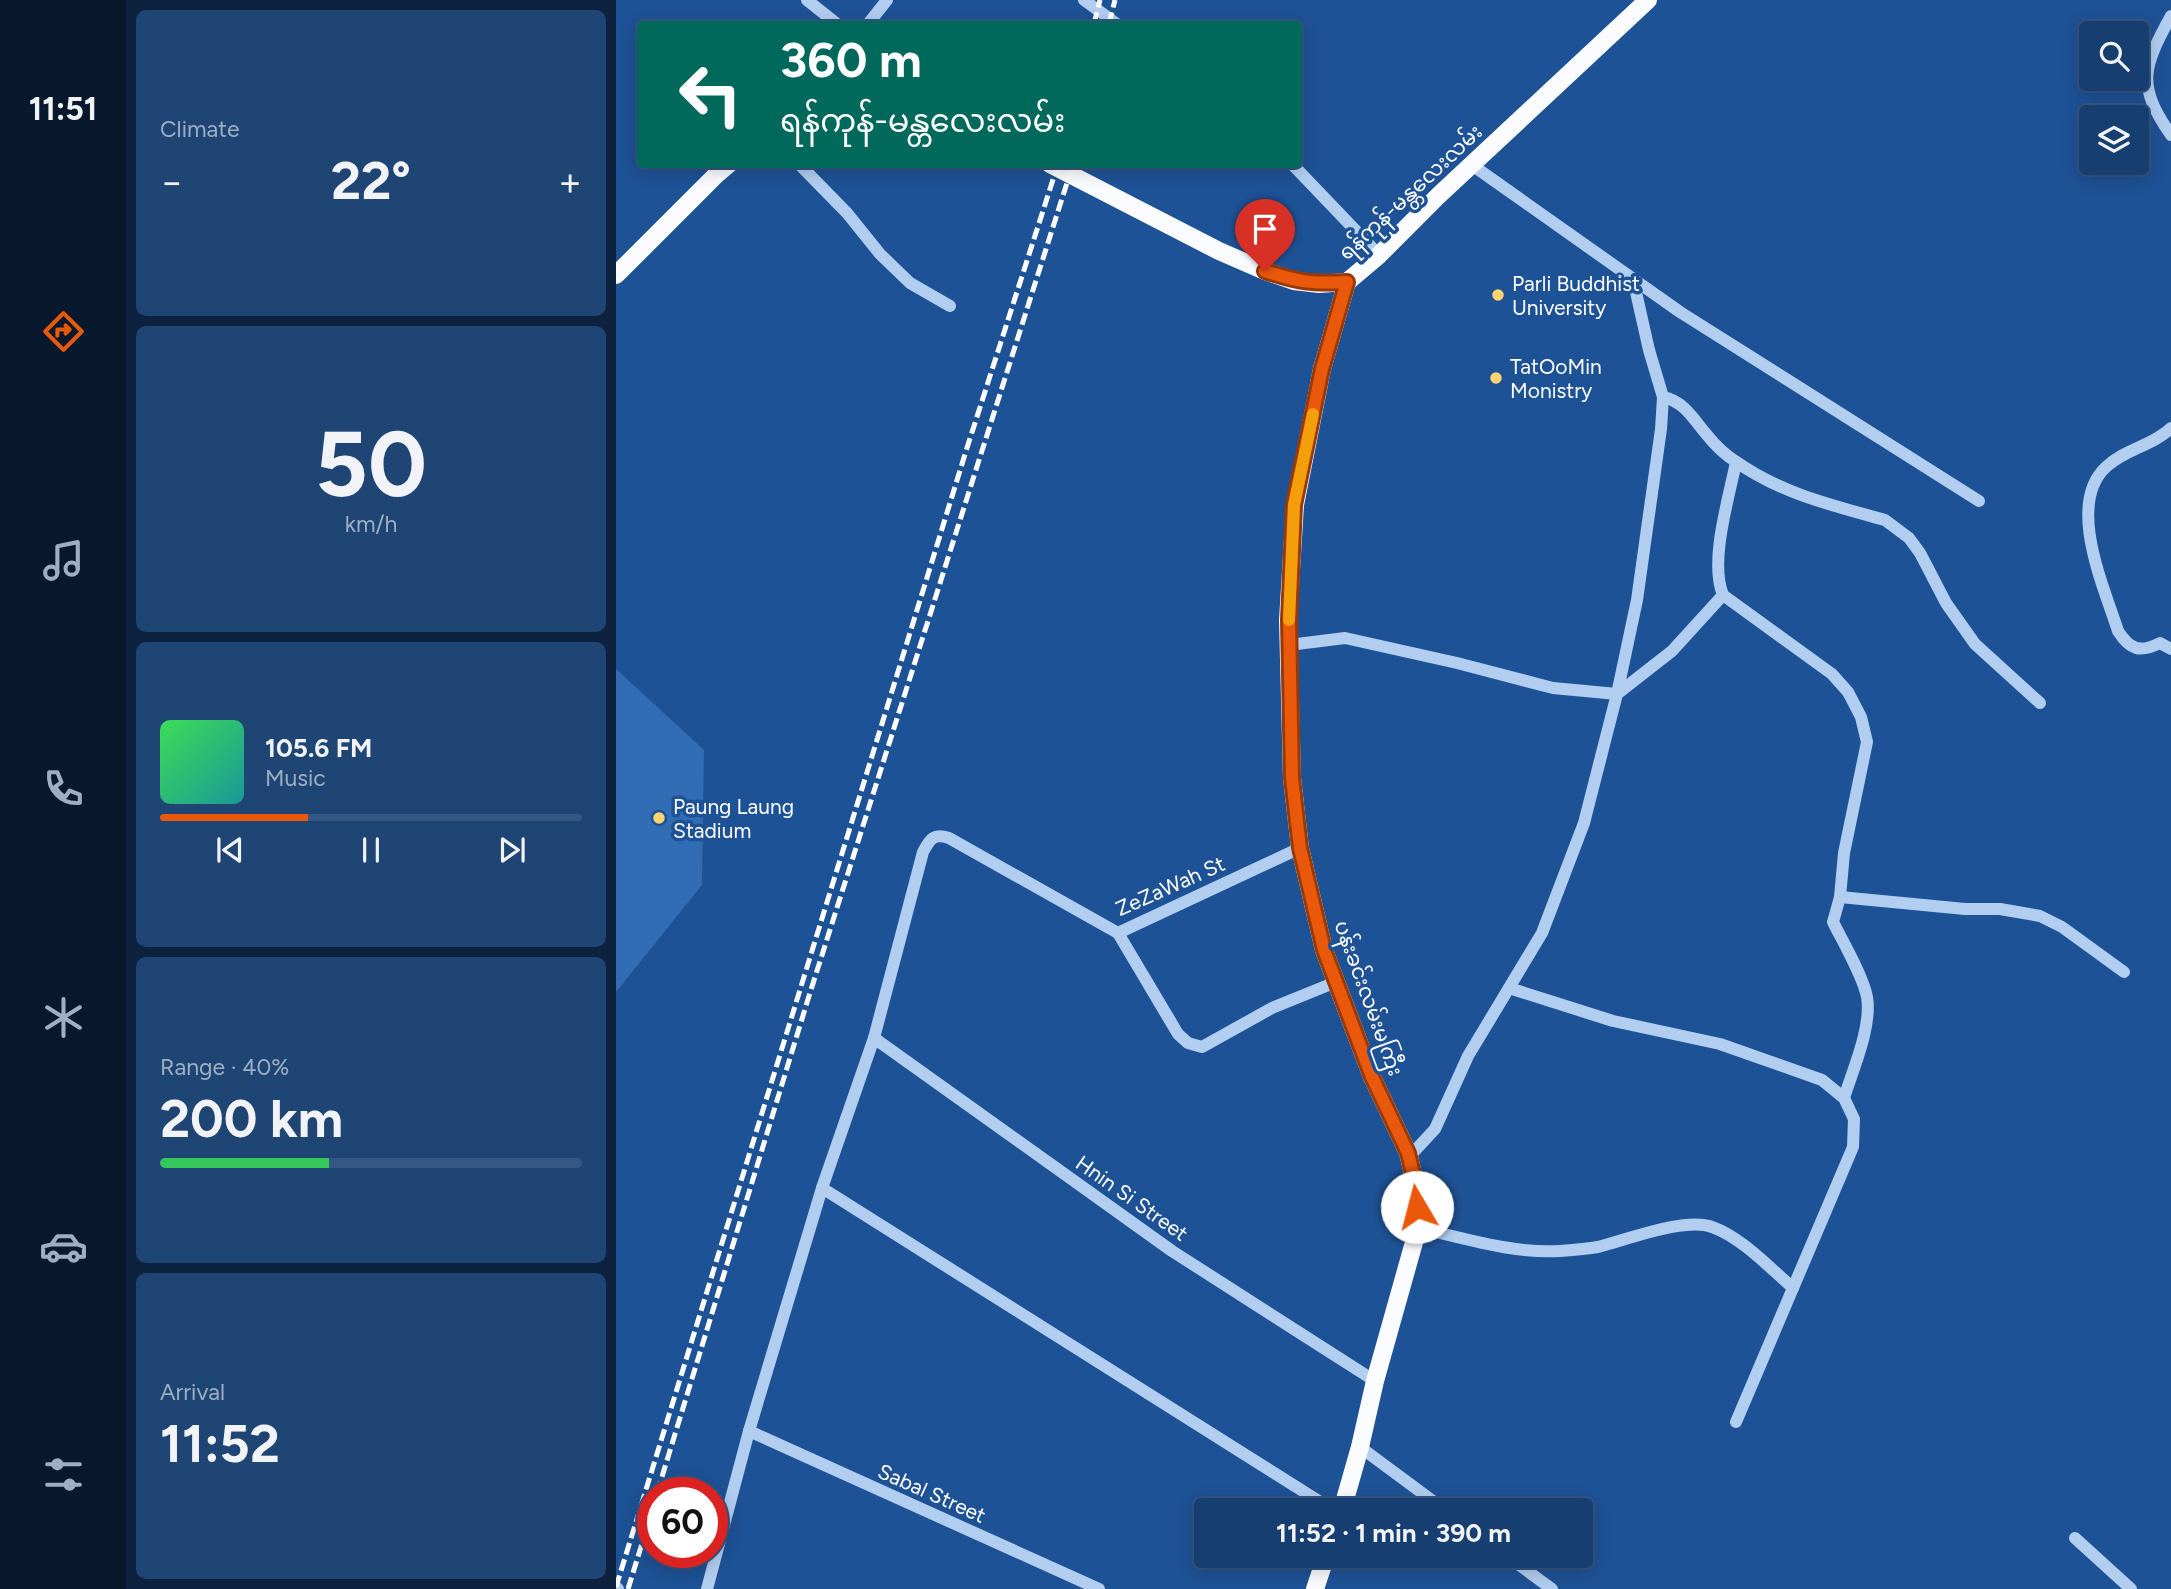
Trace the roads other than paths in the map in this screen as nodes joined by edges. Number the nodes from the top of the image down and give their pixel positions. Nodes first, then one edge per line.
1 (807, 0) edge
2 (887, 0) edge
3 (1084, 0) edge
4 (1648, 0) edge
5 (2171, 16) edge
6 (833, 21) edge
7 (871, 21) edge
8 (1113, 21) edge
9 (2171, 135) edge
10 (1472, 165) junction
11 (724, 168) edge
12 (803, 168) edge
13 (1058, 168) edge
14 (1296, 168) edge
15 (1379, 255) junction
16 (616, 275) edge
17 (1633, 279) junction
18 (1347, 282) junction
19 (950, 306) dead end
20 (1663, 397) junction
21 (2171, 428) edge
22 (1736, 462) junction
23 (1979, 501) dead end
24 (1723, 596) junction
25 (1289, 645) junction
26 (2171, 649) edge
27 (1617, 694) junction
28 (2040, 703) dead end
29 (1300, 848) junction
30 (1840, 897) junction
31 (1118, 933) junction
32 (2124, 972) dead end
33 (1336, 982) junction
34 (1509, 988) junction
35 (874, 1038) junction
36 (1844, 1098) junction
37 (1409, 1157) junction
38 (822, 1188) junction
39 (1418, 1228) junction
40 (1793, 1288) junction
41 (1375, 1381) junction
42 (1736, 1422) dead end
43 (749, 1431) junction
44 (1360, 1447) junction
45 (1314, 1498) edge
46 (1345, 1498) edge
47 (1430, 1498) edge
48 (2076, 1538) dead end
49 (1322, 1568) edge
50 (1523, 1568) edge
51 (707, 1589) edge
52 (1100, 1589) edge
53 (1315, 1589) edge
54 (1552, 1589) edge
55 (2131, 1589) edge

1 - 6 street
2 - 7 street
3 - 8 street
4 - 10 main road, ရန်ကုန်-မန္တလေးလမ်း
5 - 9 street
10 - 15 main road, ရန်ကုန်-မန္တလေးလမ်း
10 - 17 street
11 - 16 main road
12 - 19 street
13 - 18 main road, ရန်ကုန်-မန္တလေးလမ်း
14 - 15 street
15 - 18 main road, ရန်ကုန်-မန္တလေးလမ်း
17 - 20 street
17 - 23 street
18 - 25 main road, ပန်းခင်းလမ်းမကြီး
20 - 22 street
20 - 27 street
21 - 26 street
22 - 24 street
22 - 28 street
24 - 27 street
24 - 30 street
25 - 27 street
25 - 29 main road, ပန်းခင်းလမ်းမကြီး
27 - 34 street
29 - 31 street, ZeZaWah St
29 - 33 main road, ပန်းခင်းလမ်းမကြီး
30 - 32 street
30 - 36 street
31 - 33 street
31 - 35 street, ZeZaWah St
33 - 37 main road, ပန်းခင်းလမ်းမကြီး
34 - 36 street
34 - 37 street
35 - 38 street
35 - 41 street, Hnin Si Street
36 - 40 street
37 - 39 main road, ပန်းခင်းလမ်းမကြီး
38 - 43 street
38 - 45 street
39 - 40 street
39 - 41 main road, ပန်းခင်းလမ်းမကြီး
40 - 42 street
41 - 44 main road, ပန်းခင်းလမ်းမကြီး
43 - 51 street
43 - 52 street, Sabal Street
44 - 46 main road, ပန်းခင်းလမ်းမကြီး
44 - 47 street
48 - 55 street
49 - 53 main road
50 - 54 street

